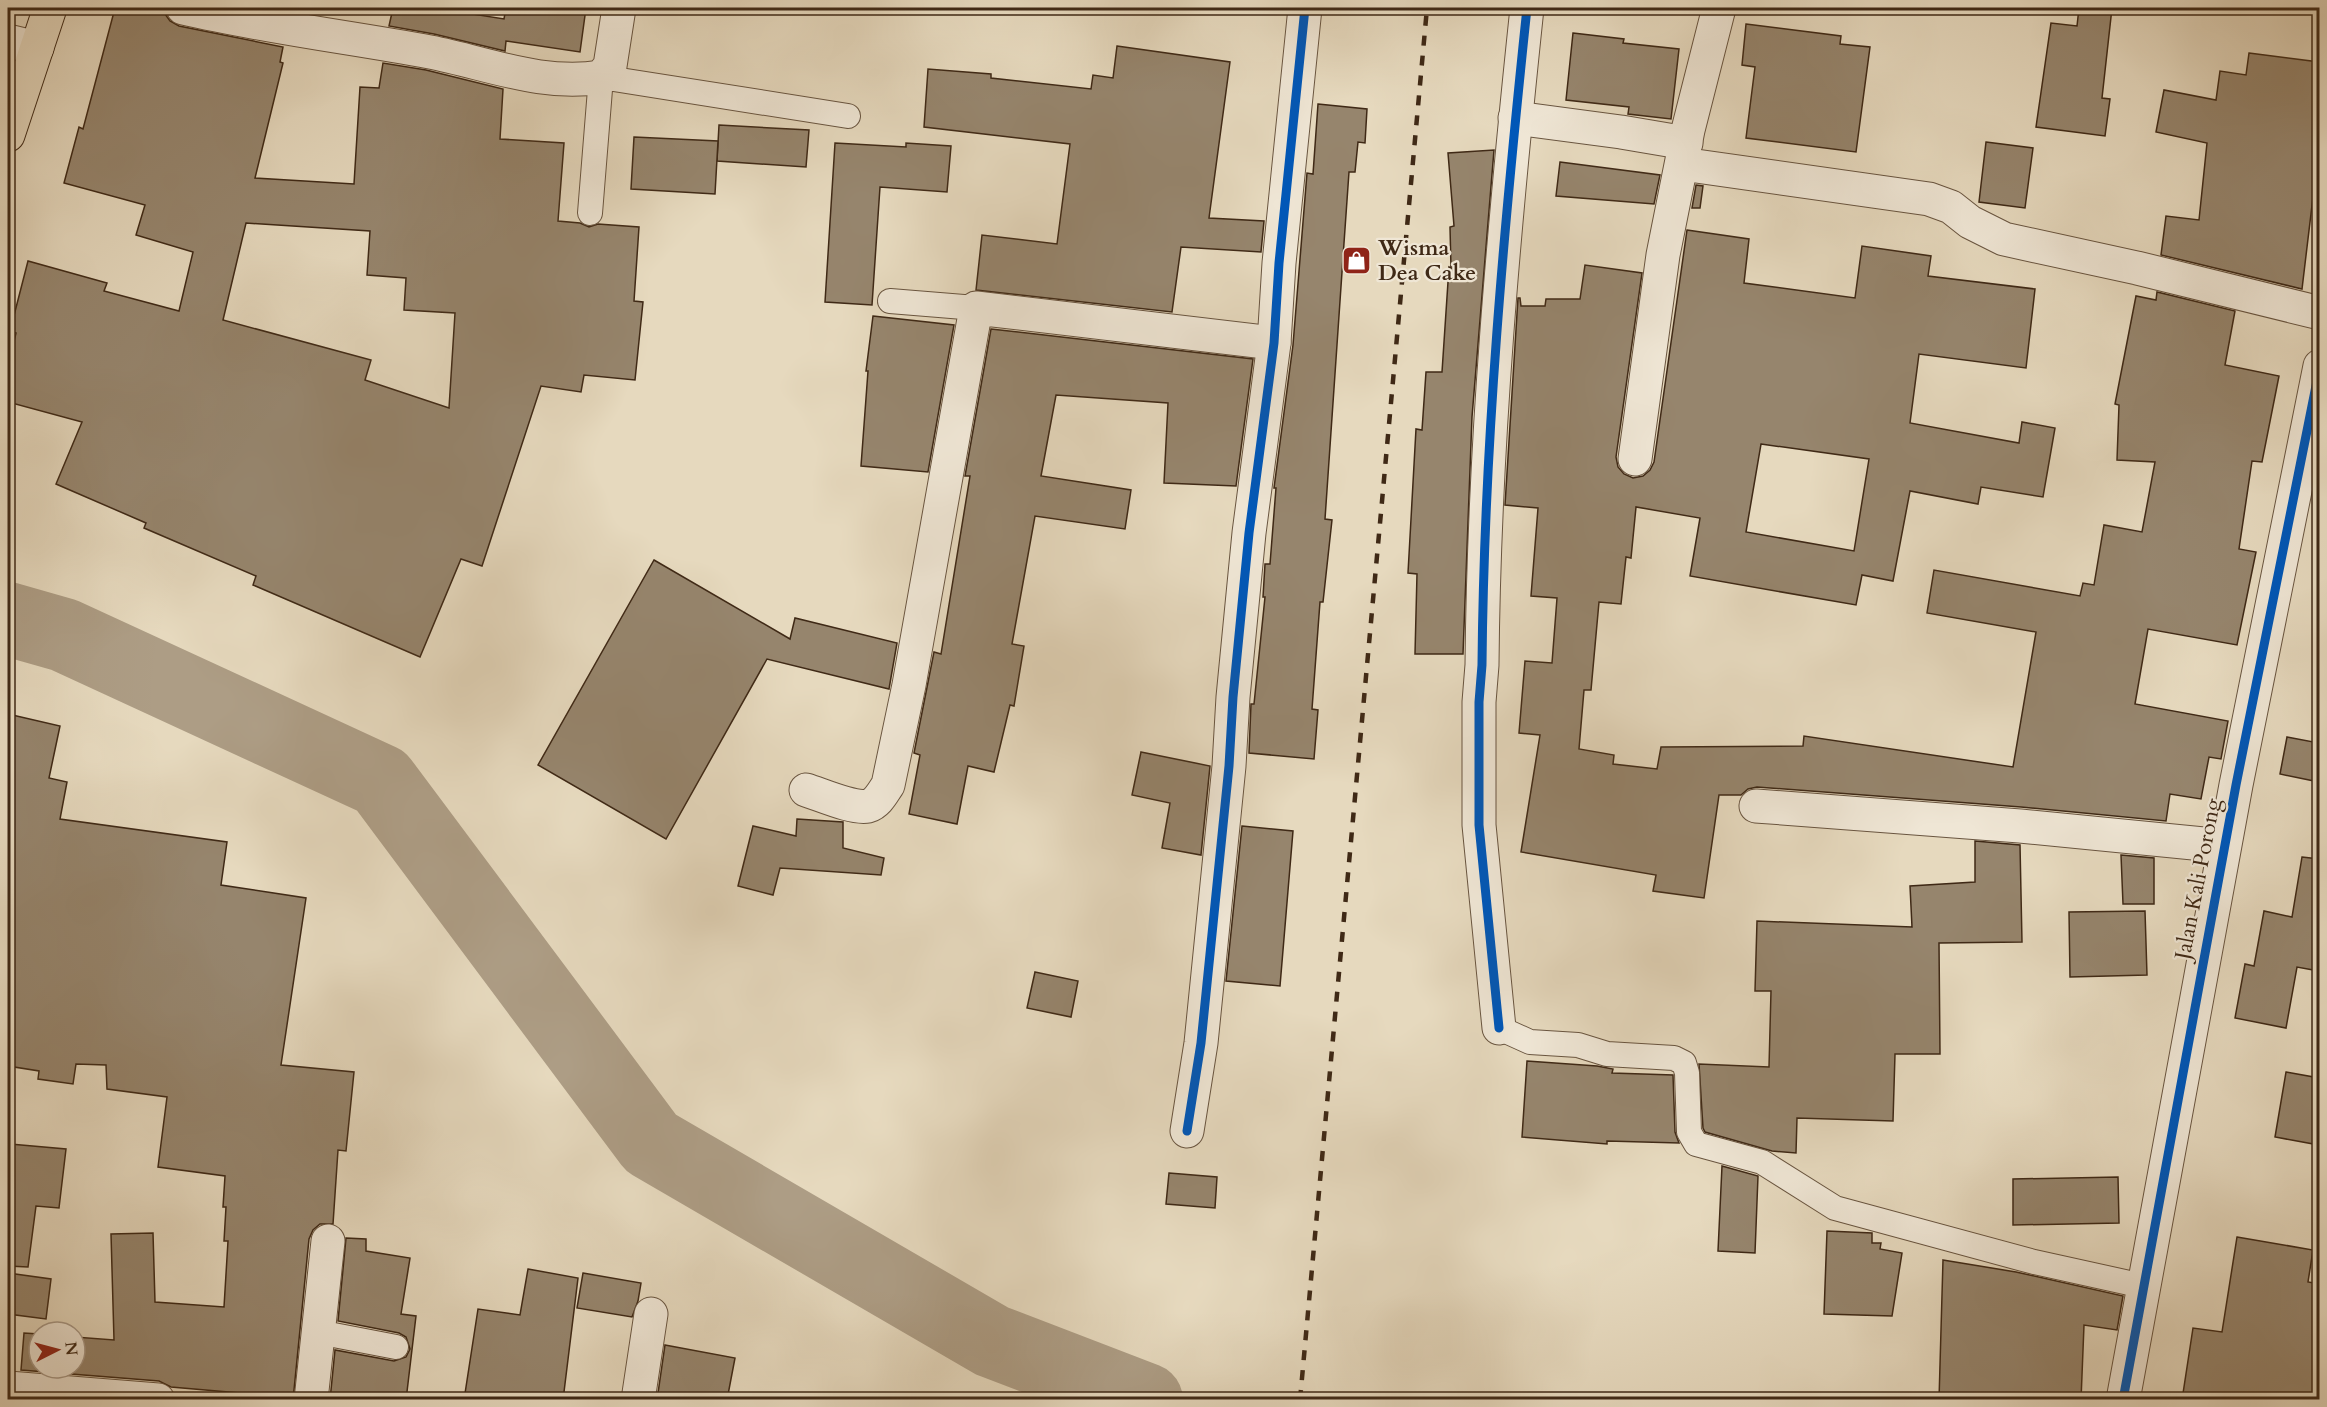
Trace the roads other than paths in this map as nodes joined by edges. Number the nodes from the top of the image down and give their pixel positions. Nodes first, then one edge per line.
1 (50, 8) edge
2 (183, 8) edge
3 (619, 8) edge
4 (1305, 8) edge
5 (1527, 8) edge
6 (1719, 8) edge
7 (22, 44) edge
8 (601, 77) junction
9 (848, 116) dead end
10 (1515, 117) junction
11 (8, 135) edge
12 (1684, 154) junction
13 (590, 213) dead end
14 (890, 301) dead end
15 (976, 308) junction
16 (2319, 313) edge
17 (1274, 343) junction
18 (2319, 366) edge
19 (1635, 459) dead end
20 (806, 790) dead end
21 (1756, 806) dead end
22 (2224, 846) junction
23 (1499, 1028) joint
24 (1187, 1131) dead end
25 (328, 1241) dead end
26 (2143, 1286) junction
27 (651, 1314) dead end
28 (318, 1332) junction
29 (396, 1347) dead end
30 (8, 1388) edge
31 (158, 1400) edge
32 (311, 1400) edge
33 (638, 1400) edge
34 (2123, 1400) edge

1 - 7 main road
2 - 8 street
3 - 8 street
4 - 17 street
5 - 10 street
6 - 12 street
7 - 11 main road
8 - 9 lane
8 - 13 lane
10 - 12 street
10 - 23 street
12 - 16 street
12 - 19 street
14 - 15 lane
15 - 17 street
15 - 20 street
17 - 24 street
18 - 22 street, Jalan Kali Porong
21 - 22 street
22 - 26 street, Jalan Kali Porong
23 - 26 lane
25 - 28 street
26 - 34 street, Jalan Kali Porong
27 - 33 street
28 - 29 lane
28 - 32 street
30 - 31 street

